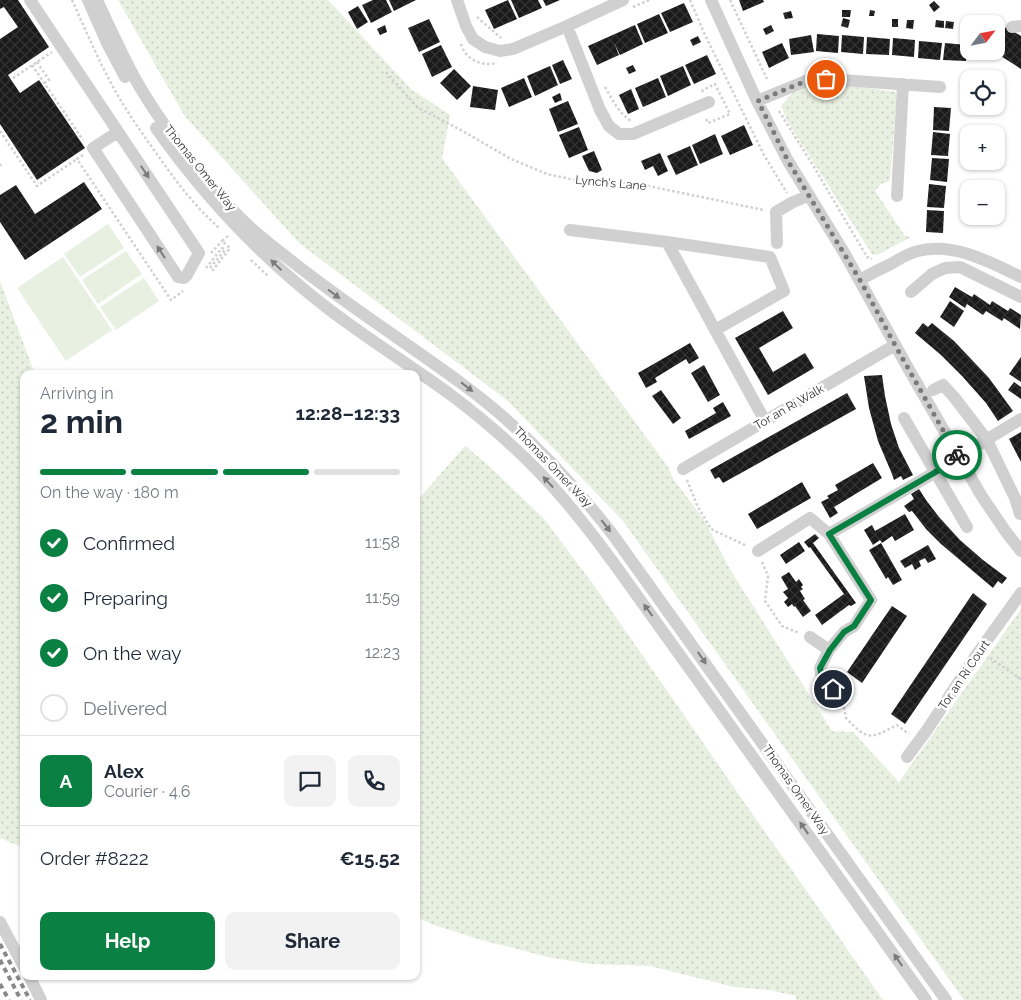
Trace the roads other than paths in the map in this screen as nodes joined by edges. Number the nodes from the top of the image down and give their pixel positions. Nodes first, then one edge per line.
1 (30, 0) edge
2 (88, 0) edge
3 (97, 0) edge
4 (457, 0) edge
5 (711, 0) edge
6 (628, 4) edge
7 (567, 26) junction
8 (903, 84) junction
9 (940, 87) dead end
10 (704, 100) road end
11 (758, 101) junction
12 (118, 132) junction
13 (808, 196) junction
14 (897, 196) dead end
15 (570, 230) dead end
16 (667, 242) junction
17 (777, 243) dead end
18 (1021, 277) edge
19 (860, 280) junction
20 (911, 292) dead end
21 (1021, 297) edge
22 (715, 330) junction
23 (895, 345) junction
24 (415, 370) edge
25 (420, 373) edge
26 (933, 390) dead end
27 (904, 418) dead end
28 (1021, 419) edge
29 (765, 421) junction
30 (987, 440) junction
31 (958, 457) junction
32 (683, 469) road end
33 (934, 473) junction
34 (1020, 514) edge
35 (967, 527) dead end
36 (829, 534) junction
37 (758, 551) road end
38 (1021, 551) edge
39 (1021, 593) edge
40 (810, 637) road end
41 (830, 650) junction
42 (843, 695) road end
43 (907, 757) dead end
44 (0, 922) edge
45 (20, 960) edge
46 (31, 980) edge
47 (41, 1000) edge
48 (926, 1000) edge
49 (946, 1000) edge

1 - 12 street
24 -> 2 street, Thomas Omer Way
3 -> 49 street, Thomas Omer Way
4 - 7 street
5 - 11 street
6 - 7 street
7 - 10 street
8 - 9 street
8 - 11 street
8 - 14 street
11 - 13 street
12 -> 12 street
13 - 17 street
13 - 19 street
15 - 16 street
16 - 22 street
16 - 22 street
18 - 19 street
19 - 23 street
20 - 21 street
22 - 29 street
23 - 29 street, Tor an Rí Walk
23 - 31 street
48 -> 25 street, Thomas Omer Way
26 - 30 street
27 - 33 street
28 - 30 street
29 - 32 street, Tor an Rí Walk
30 - 31 street
30 - 34 street
31 - 33 street
31 - 38 street
33 - 35 street
33 - 36 street
36 - 37 street
36 - 41 street
39 - 43 street, Tor an Rí Court
40 - 41 street
41 - 42 street
44 - 45 street
46 - 47 street

